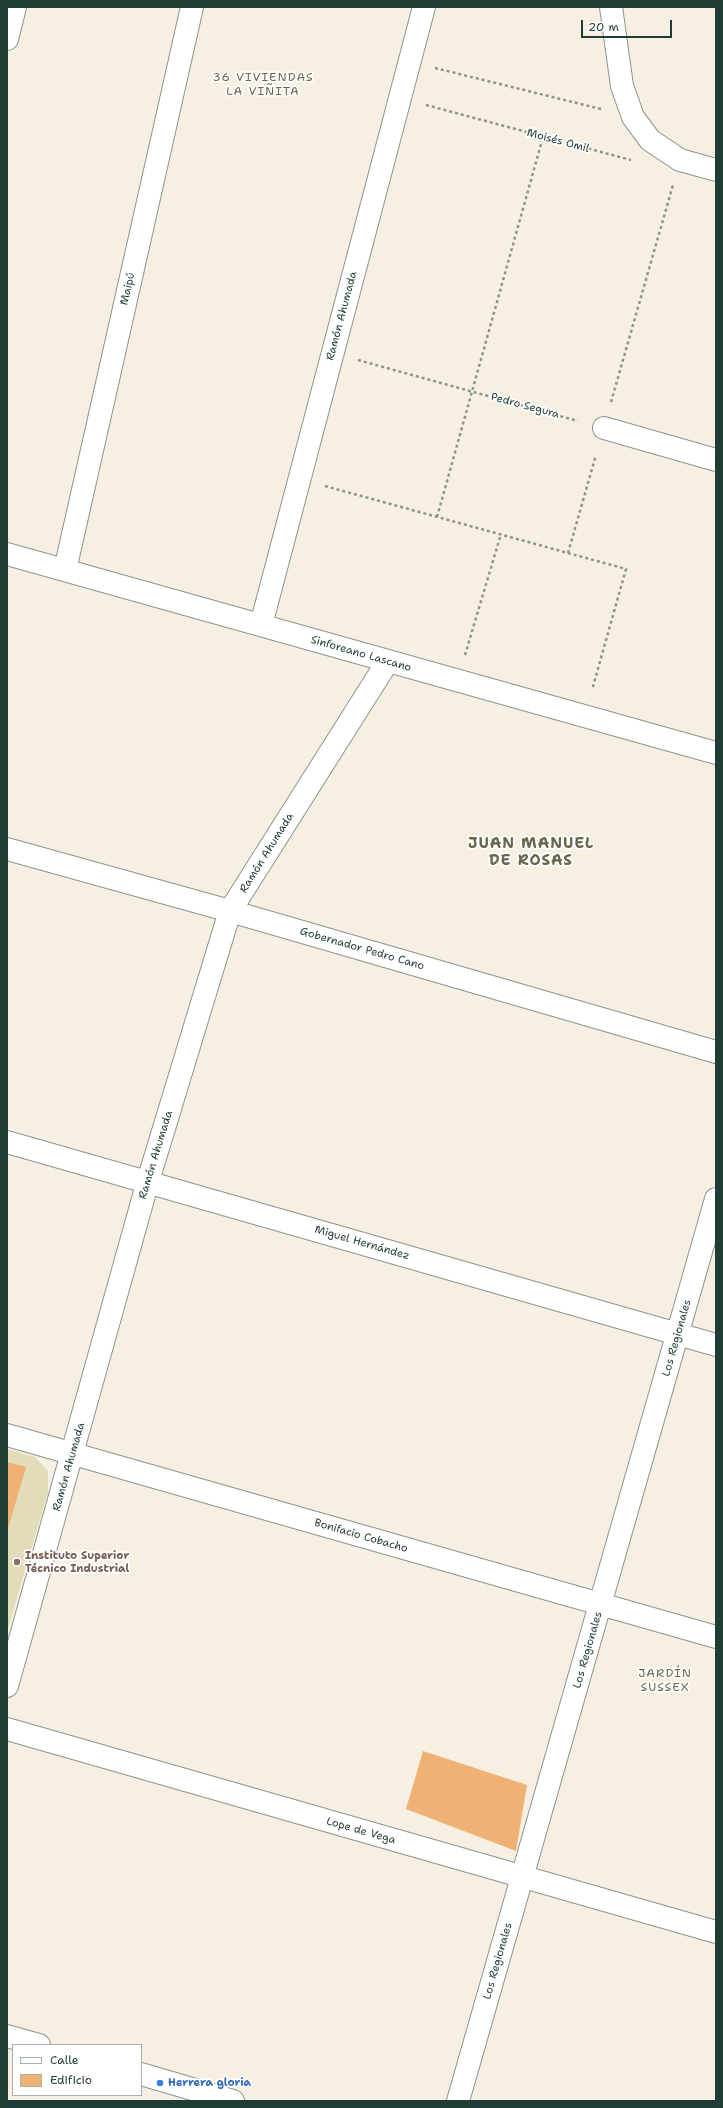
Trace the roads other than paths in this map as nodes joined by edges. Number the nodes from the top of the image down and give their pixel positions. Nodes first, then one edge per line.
1 (15, 7) edge
2 (192, 7) edge
3 (424, 7) edge
4 (611, 7) edge
5 (7, 39) edge
6 (716, 170) edge
7 (604, 428) road end
8 (716, 460) edge
9 (7, 554) edge
10 (65, 570) junction
11 (261, 625) junction
12 (388, 661) junction
13 (716, 753) edge
14 (7, 849) edge
15 (230, 911) junction
16 (716, 1052) edge
17 (7, 1142) edge
18 (148, 1181) junction
19 (716, 1199) edge
20 (678, 1334) junction
21 (716, 1345) edge
22 (7, 1435) edge
23 (73, 1454) junction
24 (601, 1604) junction
25 (716, 1637) edge
26 (7, 1686) edge
27 (7, 1729) edge
28 (521, 1878) junction
29 (716, 1932) edge
30 (7, 2036) edge
31 (35, 2044) edge
32 (142, 2074) edge
33 (233, 2101) edge
34 (458, 2101) edge

1 - 5 street
2 - 10 street, Maipú
3 - 11 street, Ramón Ahumada
4 - 6 street
7 - 8 street
9 - 10 street, Sinforeano Lascano
10 - 11 street, Sinforeano Lascano
11 - 12 street, Sinforeano Lascano
12 - 13 street, Sinforeano Lascano
12 - 15 street, Ramón Ahumada
14 - 15 street, Gobernador Pedro Cano
15 - 16 street, Gobernador Pedro Cano
15 - 18 street, Ramón Ahumada
17 - 18 street, Miguel Hernández
18 - 20 street, Miguel Hernández
18 - 23 street, Ramón Ahumada
19 - 20 street, Los Regionales
20 - 21 street, Miguel Hernández
20 - 24 street, Los Regionales
22 - 23 street, Bonifacio Cobacho
23 - 24 street, Bonifacio Cobacho
23 - 26 street, Ramón Ahumada
24 - 25 street, Bonifacio Cobacho
24 - 28 street, Los Regionales
27 - 28 street, Lope de Vega
28 - 29 street, Lope de Vega
28 - 34 street, Los Regionales
30 - 31 street
32 - 33 street

